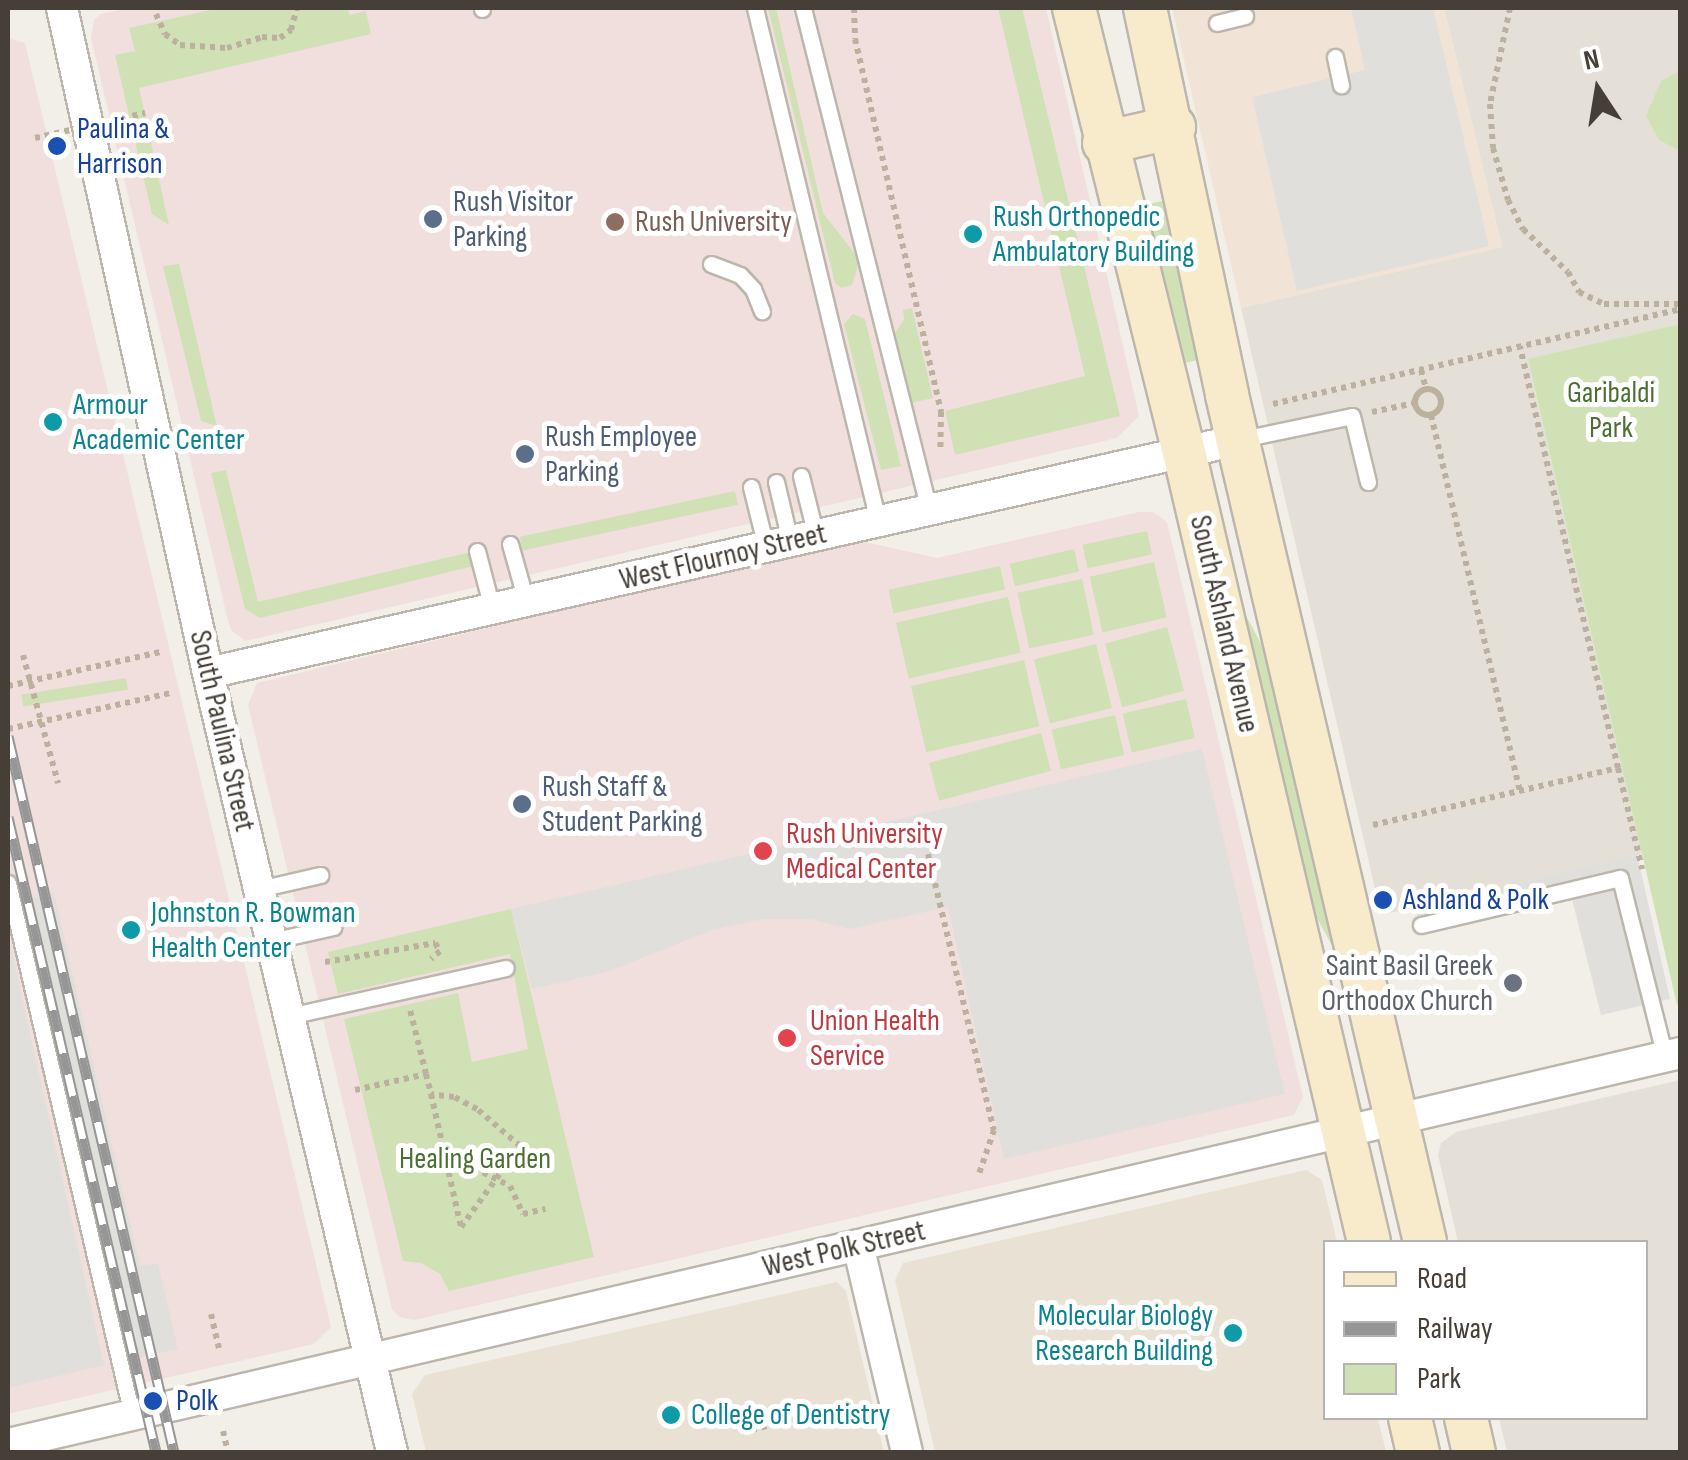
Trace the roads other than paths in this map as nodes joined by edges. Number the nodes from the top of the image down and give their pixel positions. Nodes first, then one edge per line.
1 (62, 8) edge
2 (755, 8) edge
3 (803, 8) edge
4 (1074, 8) edge
5 (1146, 8) edge
6 (1245, 16) dead end
7 (1217, 23) dead end
8 (1334, 56) dead end
9 (1341, 85) dead end
10 (1174, 127) junction
11 (1104, 143) junction
12 (712, 264) dead end
13 (762, 311) dead end
14 (852, 415) junction
15 (834, 420) dead end
16 (1238, 440) junction
17 (1184, 452) junction
18 (801, 476) dead end
19 (776, 482) dead end
20 (1368, 482) dead end
21 (751, 487) dead end
22 (928, 510) junction
23 (878, 522) junction
24 (791, 541) junction
25 (510, 544) dead end
26 (477, 551) dead end
27 (526, 601) junction
28 (492, 608) junction
29 (208, 673) junction
30 (320, 875) dead end
31 (8, 883) edge
32 (259, 888) junction
33 (1421, 925) dead end
34 (333, 926) dead end
35 (272, 941) junction
36 (506, 968) dead end
37 (289, 1016) junction
38 (1673, 1055) edge
39 (1397, 1121) junction
40 (1343, 1133) junction
41 (1368, 1240) edge
42 (1425, 1240) edge
43 (858, 1246) junction
44 (370, 1360) junction
45 (132, 1415) junction
46 (1410, 1420) edge
47 (1466, 1420) edge
48 (8, 1444) edge
49 (392, 1452) edge
50 (907, 1452) edge
51 (1418, 1452) edge
52 (1474, 1452) edge

1 - 29 street, South Paulina Street
2 - 14 lane
3 - 22 lane
4 - 11 main road, South Ashland Avenue
5 - 10 main road, South Ashland Avenue
6 - 7 lane
8 - 9 lane
10 - 11 main road
10 - 16 main road, South Ashland Avenue
11 - 17 main road, South Ashland Avenue
12 - 13 lane
14 - 15 lane
14 - 23 lane
16 - 17 street, West Flournoy Street
16 - 20 lane
16 - 39 main road, South Ashland Avenue
17 - 22 street, West Flournoy Street
17 - 40 main road, South Ashland Avenue
18 - 24 lane
19 - 24 lane
21 - 24 lane
22 - 23 street, West Flournoy Street
23 - 24 street, West Flournoy Street
24 - 27 street, West Flournoy Street
25 - 27 lane
26 - 28 lane
27 - 28 street, West Flournoy Street
28 - 29 street, West Flournoy Street
29 - 32 street, South Paulina Street
30 - 32 lane
31 - 45 lane
32 - 35 street, South Paulina Street
33 - 38 lane
34 - 35 lane
35 - 37 street, South Paulina Street
36 - 37 lane
37 - 44 street, South Paulina Street
38 - 39 street, West Polk Street
39 - 40 street, West Polk Street
39 - 42 main road, South Ashland Avenue
40 - 41 main road, South Ashland Avenue
40 - 43 street, West Polk Street
43 - 44 street, West Polk Street
43 - 50 street
44 - 45 street, West Polk Street
44 - 49 street, South Paulina Street
45 - 48 street, West Polk Street
46 - 51 main road
47 - 52 main road

